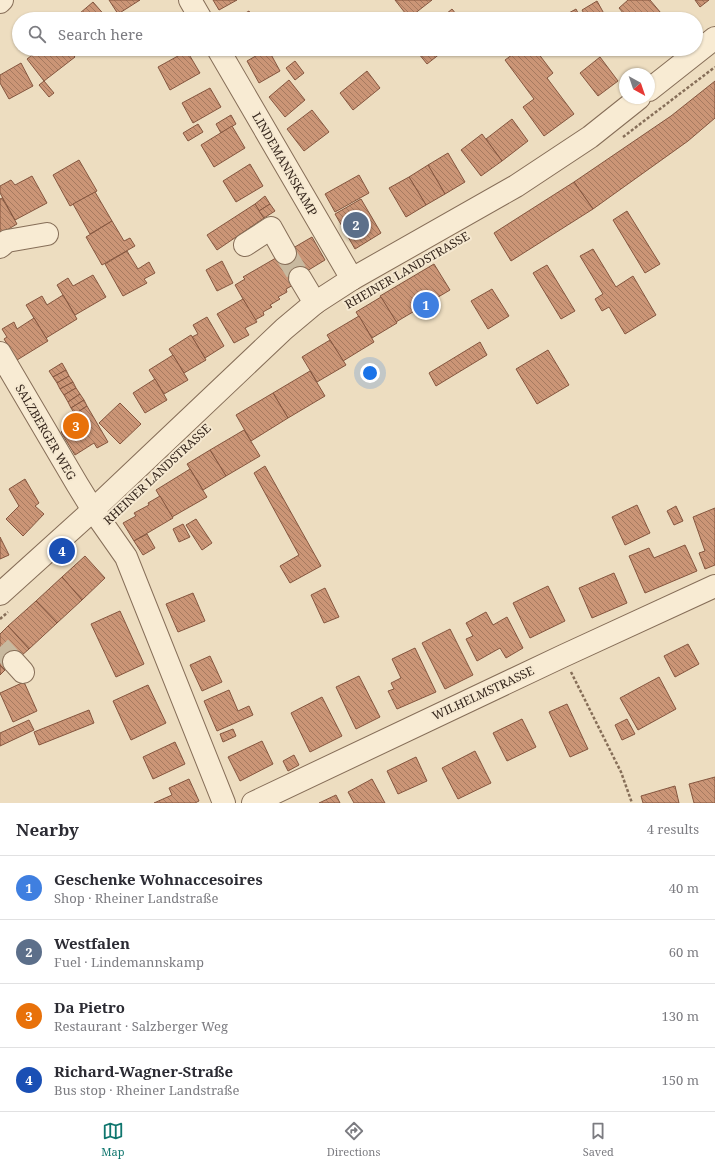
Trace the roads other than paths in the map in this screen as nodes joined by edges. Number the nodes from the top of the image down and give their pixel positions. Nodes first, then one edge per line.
1 (190, 0) edge
2 (197, 12) edge
3 (715, 38) edge
4 (703, 47) edge
5 (222, 56) edge
6 (692, 56) edge
7 (655, 85) edge
8 (631, 104) edge
9 (46, 234) dead end
10 (245, 244) dead end
11 (0, 247) edge
12 (285, 253) tunnel mouth
13 (300, 278) tunnel mouth
14 (352, 279) junction
15 (315, 303) junction
16 (0, 353) edge
17 (93, 510) junction
18 (715, 586) edge
19 (6, 601) edge
20 (224, 803) edge
21 (253, 803) edge

1 - 2 street
3 - 4 street
5 - 14 street, LINDEMANNSKAMP
6 - 7 street
8 - 14 street, RHEINER LANDSTRASSE
9 - 11 street
10 - 12 street
13 - 15 street
14 - 15 street, RHEINER LANDSTRASSE
15 - 17 street, RHEINER LANDSTRASSE
16 - 17 street, SALZBERGER WEG
17 - 19 street, RHEINER LANDSTRASSE
17 - 20 street, SALZBERGER WEG
18 - 21 street, WILHELMSTRASSE

